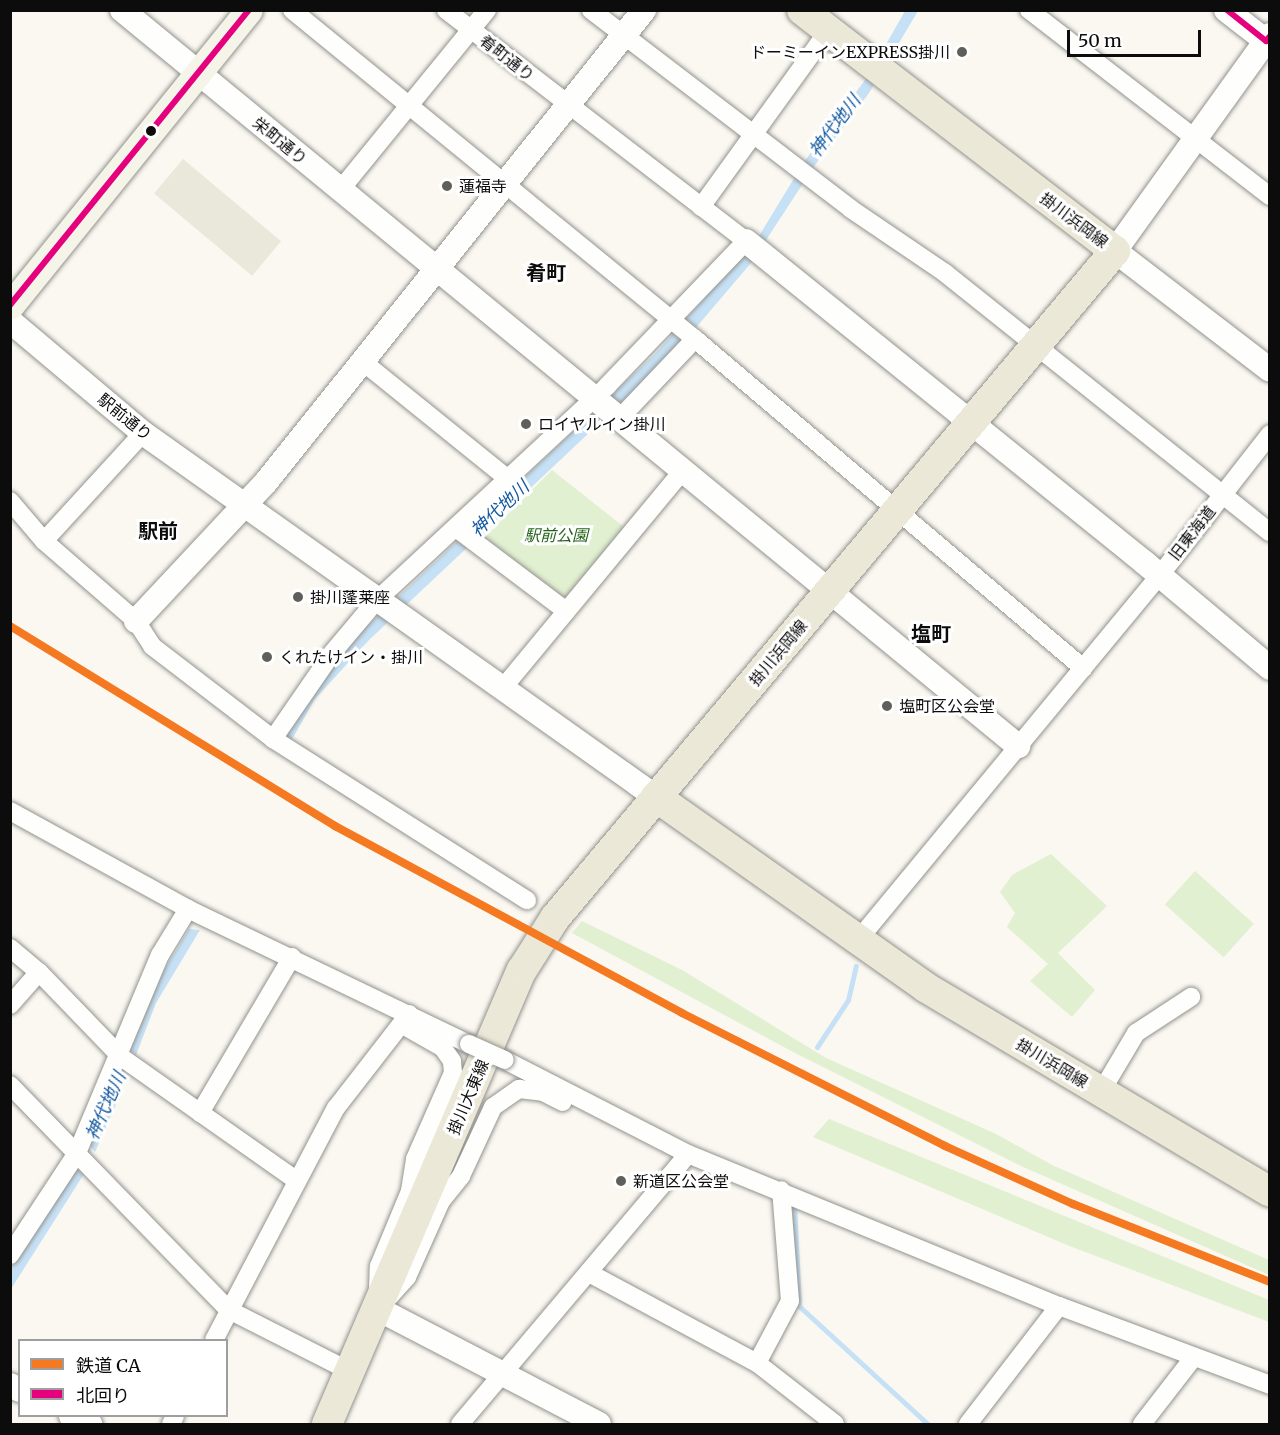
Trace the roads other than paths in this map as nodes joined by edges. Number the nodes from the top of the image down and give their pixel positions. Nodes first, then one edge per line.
1 (122, 10) edge
2 (249, 10) edge
3 (292, 10) edge
4 (446, 10) edge
5 (487, 10) edge
6 (591, 10) edge
7 (644, 10) edge
8 (802, 10) edge
9 (1029, 10) edge
10 (1226, 10) edge
11 (472, 31) junction
12 (828, 31) junction
13 (624, 35) junction
14 (1268, 39) edge
15 (198, 75) junction
16 (409, 106) junction
17 (568, 106) junction
18 (755, 135) junction
19 (1196, 140) junction
20 (507, 186) junction
21 (340, 189) junction
22 (1269, 196) edge
23 (701, 207) junction
24 (746, 241) junction
25 (1115, 251) junction
26 (440, 270) junction
27 (10, 306) edge
28 (10, 321) edge
29 (673, 321) junction
30 (695, 339) junction
31 (1039, 346) junction
32 (363, 363) junction
33 (1269, 370) edge
34 (595, 398) junction
35 (620, 418) junction
36 (973, 423) junction
37 (143, 433) junction
38 (1269, 434) edge
39 (683, 470) junction
40 (507, 478) junction
41 (1222, 494) junction
42 (10, 501) edge
43 (246, 505) junction
44 (898, 512) junction
45 (16, 516) edge
46 (457, 529) junction
47 (1269, 532) edge
48 (44, 541) junction
49 (1160, 575) junction
50 (830, 591) junction
51 (376, 601) junction
52 (566, 611) junction
53 (136, 621) junction
54 (1083, 668) junction
55 (1269, 668) edge
56 (502, 689) junction
57 (273, 739) junction
58 (1018, 746) junction
59 (656, 797) junction
60 (10, 811) edge
61 (527, 900) dead end
62 (188, 909) junction
63 (858, 940) junction
64 (10, 948) edge
65 (292, 957) junction
66 (39, 972) junction
67 (1191, 997) dead end
68 (10, 1005) edge
69 (405, 1019) junction
70 (125, 1060) junction
71 (10, 1085) edge
72 (1101, 1092) junction
73 (200, 1113) junction
74 (628, 1120) junction
75 (77, 1153) junction
76 (688, 1154) junction
77 (296, 1180) junction
78 (781, 1190) junction
79 (1269, 1192) edge
80 (10, 1255) edge
81 (589, 1273) junction
82 (1059, 1306) junction
83 (378, 1309) junction
84 (229, 1310) junction
85 (215, 1339) edge
86 (1194, 1358) junction
87 (757, 1363) junction
88 (349, 1371) junction
89 (503, 1373) junction
90 (1269, 1385) edge
91 (73, 1417) edge
92 (592, 1423) edge
93 (90, 1425) edge
94 (327, 1425) edge
95 (460, 1425) edge
96 (835, 1425) edge
97 (968, 1425) edge
98 (1142, 1425) edge

1 - 15 street, 栄町通り
2 - 15 main road
3 - 16 street
4 - 11 street, 肴町通り
5 - 11 street
6 - 13 street
7 - 13 street
8 - 12 main road, 掛川浜岡線
9 - 19 street
10 - 14 street
11 - 16 street
11 - 17 street, 肴町通り
12 - 18 street
12 - 25 main road, 掛川浜岡線
13 - 17 street
13 - 18 street
14 - 19 street
15 - 21 street, 栄町通り
15 - 27 main road
16 - 20 street
16 - 21 street
17 - 20 street
17 - 23 street, 肴町通り
18 - 23 street
18 - 31 street
19 - 22 street
19 - 25 street
20 - 26 street
20 - 29 street
21 - 26 street, 栄町通り
23 - 24 street, 肴町通り
24 - 29 street
24 - 36 street
25 - 31 main road, 掛川浜岡線
25 - 33 street
26 - 32 street
26 - 34 street, 栄町通り
28 - 37 street, 駅前通り
29 - 30 street
29 - 34 street
30 - 35 street
30 - 44 street
31 - 36 main road, 掛川浜岡線
31 - 41 street
32 - 40 street
32 - 43 street
34 - 35 street, 栄町通り
34 - 40 street
35 - 39 street, 栄町通り
36 - 44 main road, 掛川浜岡線
36 - 49 street
37 - 43 street, 駅前通り
37 - 48 street
38 - 41 street, 旧東海道
39 - 50 street, 栄町通り
39 - 52 street
40 - 46 street
41 - 47 street
41 - 49 street, 旧東海道
42 - 45 street
43 - 51 street, 駅前通り
43 - 53 street
44 - 50 main road, 掛川浜岡線
44 - 54 street
45 - 48 street
46 - 51 street
46 - 52 street
48 - 53 street
49 - 54 street
49 - 55 street, 旧東海道
50 - 58 street, 栄町通り
50 - 59 main road, 掛川浜岡線
51 - 56 street, 駅前通り
51 - 57 street
52 - 56 street
53 - 57 street
54 - 58 street
56 - 59 street, 駅前通り
57 - 61 street
58 - 63 street
59 - 63 main road, 掛川浜岡線
59 - 83 main road, 掛川大東線
60 - 62 street
62 - 65 street
62 - 70 street
63 - 72 main road, 掛川浜岡線
64 - 66 street
65 - 69 street
65 - 73 street
66 - 68 street
66 - 70 street
67 - 72 street
69 - 74 street, bridge
69 - 77 street
69 - 83 street
70 - 73 street
70 - 75 street
71 - 75 street
72 - 79 main road, 掛川浜岡線
73 - 77 street
74 - 76 street
74 - 83 street
75 - 80 street
75 - 84 street
76 - 78 street
76 - 81 street
77 - 84 street
78 - 82 street
78 - 87 street
81 - 87 street
81 - 89 street
82 - 86 street
82 - 97 street
83 - 88 main road, 掛川大東線
83 - 89 street
84 - 85 street
84 - 88 street
86 - 90 street
86 - 98 street
87 - 96 street
88 - 94 main road, 掛川大東線
89 - 92 street
89 - 95 street
91 - 93 street

